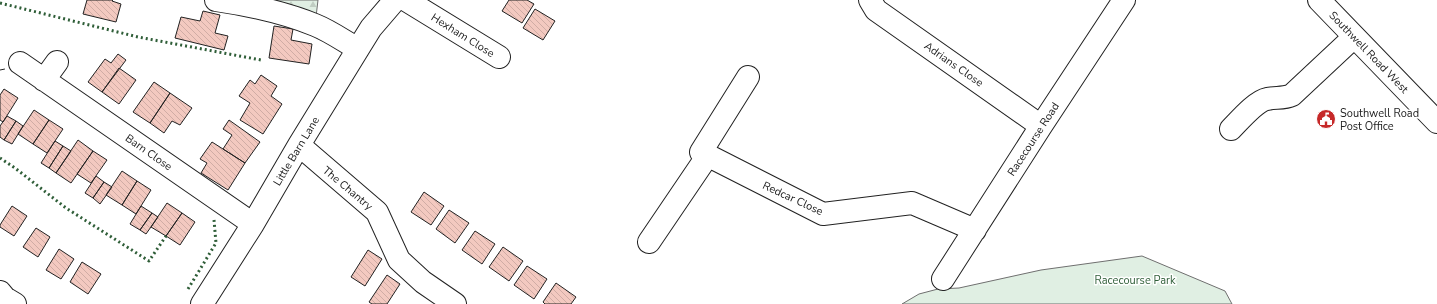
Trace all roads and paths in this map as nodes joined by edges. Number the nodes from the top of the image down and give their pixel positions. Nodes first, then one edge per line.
1 (216, 0) edge
2 (395, 0) edge
3 (406, 0) edge
4 (870, 0) edge
5 (1124, 0) edge
6 (1318, 0) edge
7 (1354, 37) junction
8 (358, 49) junction
9 (499, 57) dead end
10 (57, 62) dead end
11 (20, 63) dead end
12 (748, 77) dead end
13 (44, 80) junction
14 (1437, 122) edge
15 (1041, 126) junction
16 (1230, 129) dead end
17 (299, 145) junction
18 (708, 155) junction
19 (254, 224) junction
20 (975, 230) junction
21 (649, 242) dead end
22 (943, 279) dead end
23 (0, 292) edge
24 (15, 304) edge
25 (202, 304) edge
26 (455, 304) edge

1 - 8 street
2 - 8 street, Little Barn Lane
3 - 9 street, Hexham Close
4 - 15 street, Adrians Close
5 - 15 street, Racecourse Road
6 - 7 street, Southwell Road West
7 - 14 street, Southwell Road West
7 - 16 street
8 - 17 street, Little Barn Lane
10 - 13 street
11 - 13 street, Barn Close
12 - 18 street
13 - 19 street, Barn Close
15 - 20 street, Racecourse Road
17 - 19 street, Little Barn Lane
17 - 26 street, The Chantry
18 - 20 street, Redcar Close
18 - 21 street
19 - 25 street, Little Barn Lane
20 - 22 street, Racecourse Road
23 - 24 street

